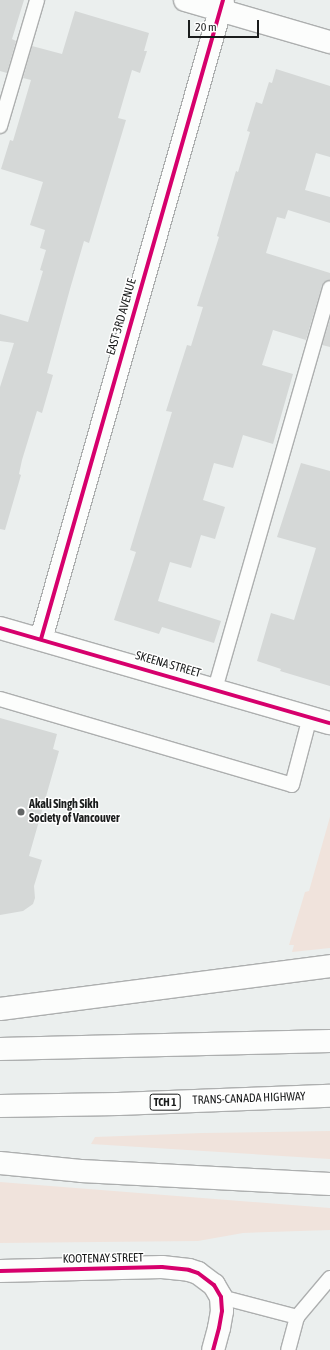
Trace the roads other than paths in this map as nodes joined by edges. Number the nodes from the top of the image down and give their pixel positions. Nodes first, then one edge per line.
1 (36, 0) edge
2 (186, 0) edge
3 (221, 5) edge
4 (330, 42) edge
5 (0, 126) edge
6 (330, 288) edge
7 (0, 628) edge
8 (41, 640) junction
9 (215, 689) junction
10 (0, 698) edge
11 (320, 720) edge
12 (330, 966) edge
13 (0, 1009) edge
14 (330, 1040) edge
15 (0, 1049) edge
16 (330, 1096) edge
17 (0, 1106) edge
18 (0, 1163) edge
19 (330, 1184) edge
20 (0, 1271) edge
21 (330, 1278) edge
22 (221, 1297) junction
23 (297, 1317) junction
24 (213, 1350) edge
25 (288, 1350) edge

1 - 5 lane
2 - 3 main road
3 - 4 main road
3 - 8 main road, EAST 3RD AVENUE
6 - 9 lane
7 - 8 main road, SKEENA STREET
8 - 9 main road, SKEENA STREET
9 - 11 main road, SKEENA STREET
10 - 11 lane
12 - 13 main road
14 - 15 main road
16 - 17 main road, TRANS-CANADA HIGHWAY / TCH 1
18 - 19 main road
20 - 22 main road, KOOTENAY STREET
21 - 23 lane
22 - 23 lane
22 - 24 main road
23 - 25 lane

